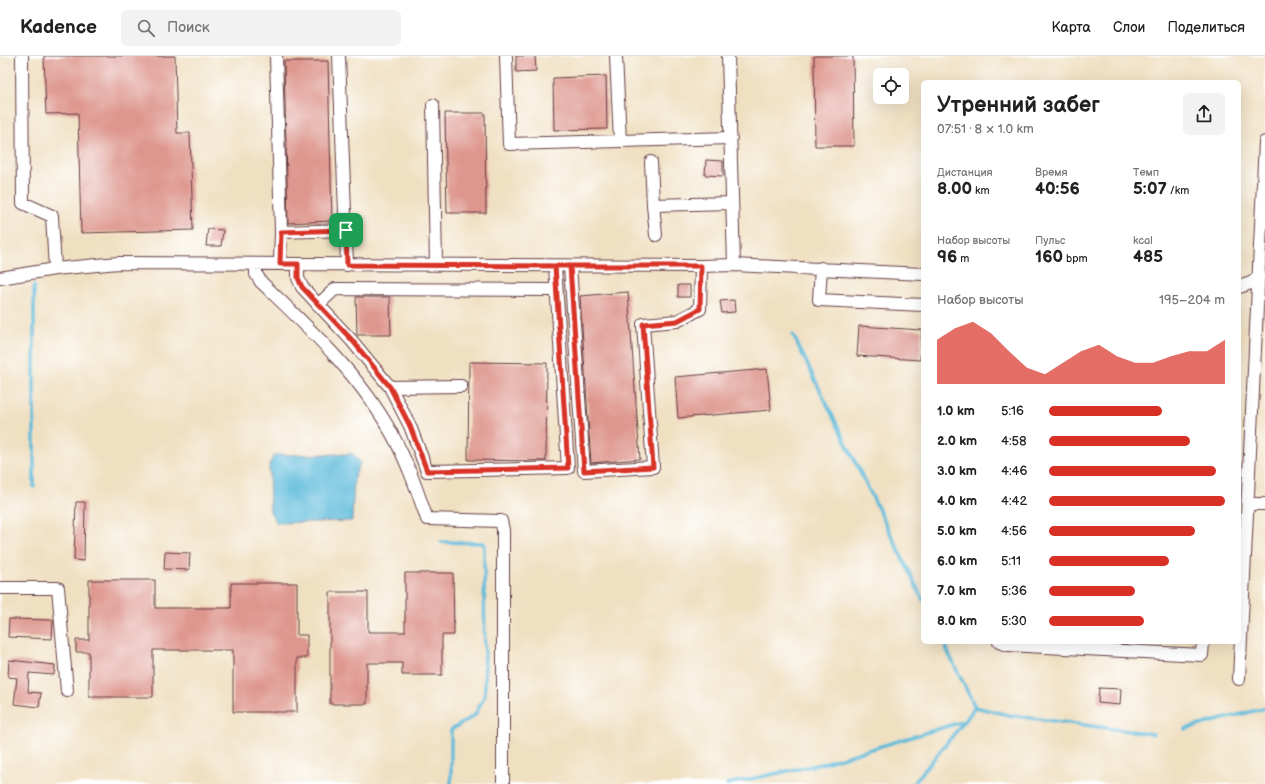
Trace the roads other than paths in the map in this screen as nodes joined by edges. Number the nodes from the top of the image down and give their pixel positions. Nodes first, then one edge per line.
1 (22, 56) edge
2 (276, 56) edge
3 (339, 56) edge
4 (506, 56) edge
5 (616, 56) edge
6 (728, 56) edge
7 (433, 105) dead end
8 (731, 138) junction
9 (620, 141) junction
10 (1265, 142) edge
11 (651, 162) dead end
12 (732, 203) junction
13 (653, 205) junction
14 (346, 230) junction
15 (281, 232) junction
16 (656, 235) dead end
17 (256, 264) junction
18 (280, 264) junction
19 (298, 264) junction
20 (347, 265) junction
21 (436, 265) junction
22 (734, 265) junction
23 (555, 266) junction
24 (570, 266) junction
25 (701, 266) junction
26 (821, 268) junction
27 (55, 269) junction
28 (921, 274) edge
29 (1259, 277) junction
30 (0, 278) edge
31 (1241, 286) edge
32 (556, 290) junction
33 (318, 305) junction
34 (921, 305) edge
35 (461, 386) dead end
36 (390, 387) junction
37 (1248, 504) junction
38 (1265, 504) edge
39 (0, 588) edge
40 (1241, 640) edge
41 (1004, 644) edge
42 (1203, 644) edge
43 (1241, 644) edge
44 (1239, 679) dead end
45 (68, 692) dead end
46 (503, 784) edge

1 - 27 lane
2 - 15 lane
3 - 14 lane
4 - 9 lane
5 - 9 lane
6 - 8 lane
7 - 21 lane
8 - 9 lane
8 - 12 lane
10 - 29 lane
11 - 13 lane
12 - 13 lane
12 - 22 lane
13 - 16 lane
14 - 15 lane
14 - 20 lane
15 - 18 lane
17 - 18 lane
17 - 27 lane
17 - 46 lane
18 - 19 lane
19 - 20 lane
19 - 33 lane
20 - 21 lane
21 - 23 lane
22 - 25 lane
22 - 26 lane
23 - 24 lane
23 - 32 lane
24 - 25 lane
24 - 25 lane
26 - 28 lane
26 - 34 lane
27 - 30 lane
29 - 31 lane
29 - 37 lane
32 - 33 lane
32 - 36 lane
33 - 36 lane
35 - 36 lane
37 - 38 lane
37 - 40 lane
39 - 45 lane
41 - 42 lane
43 - 44 lane

